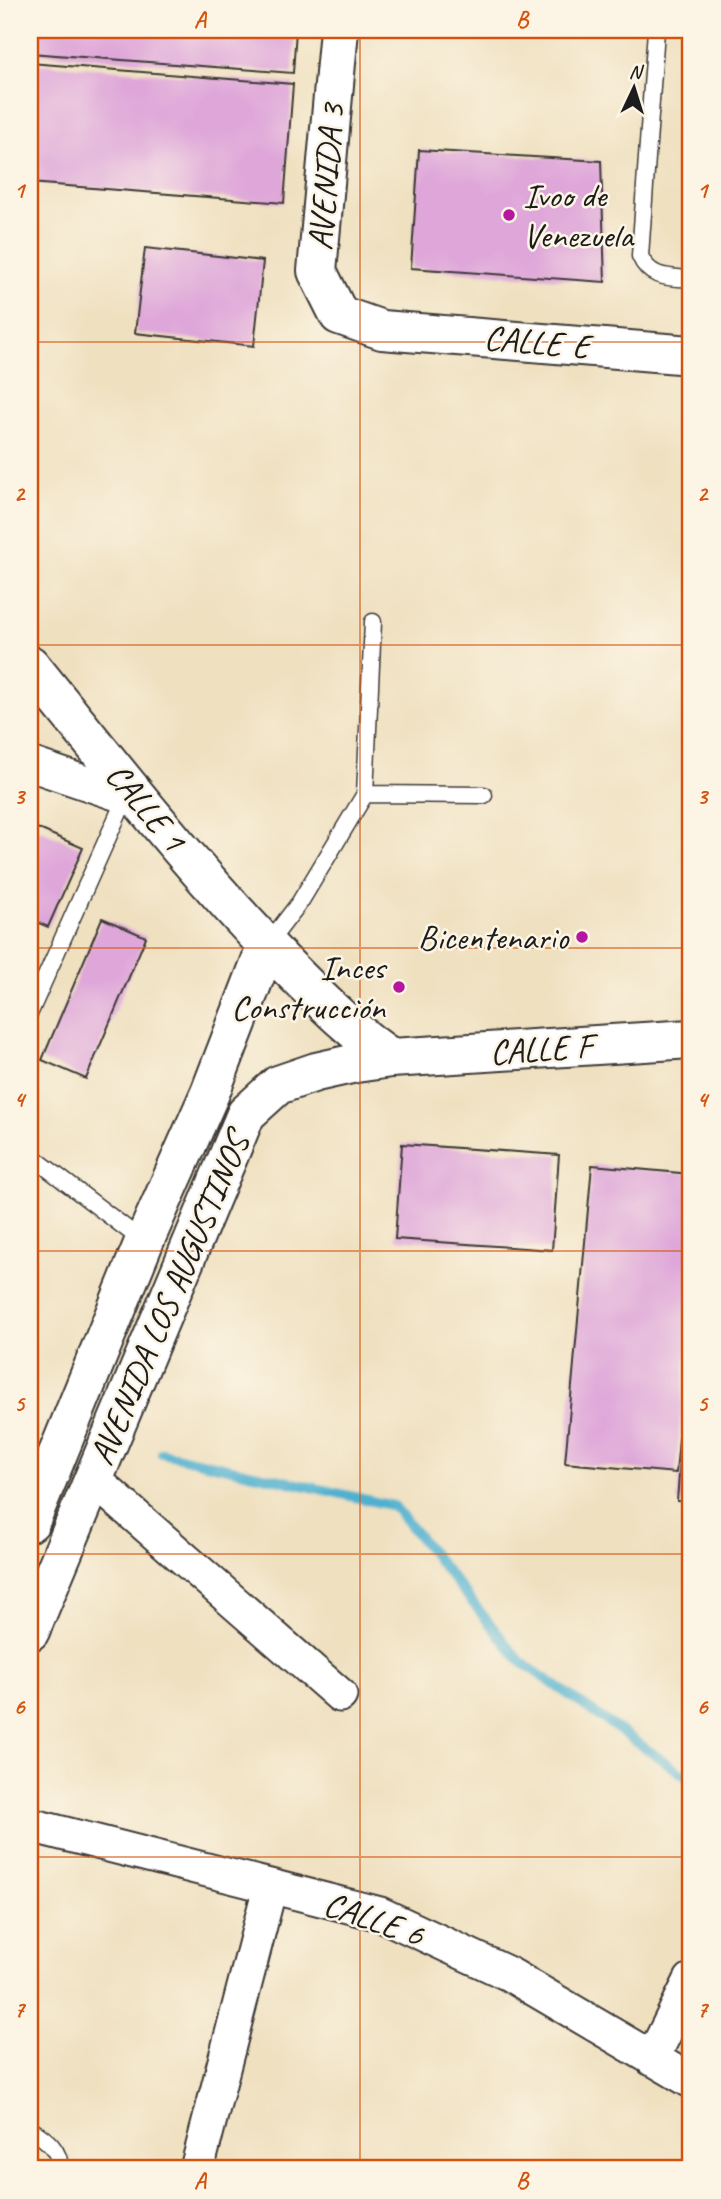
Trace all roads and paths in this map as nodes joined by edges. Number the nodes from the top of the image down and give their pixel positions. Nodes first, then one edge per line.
1 (339, 30) edge
2 (656, 30) edge
3 (691, 279) edge
4 (382, 330) joint
5 (691, 355) edge
6 (373, 622) dead end
7 (30, 665) edge
8 (30, 764) edge
9 (365, 794) junction
10 (484, 795) dead end
11 (133, 800) junction
12 (267, 945) junction
13 (30, 1012) edge
14 (691, 1039) edge
15 (391, 1058) junction
16 (30, 1155) edge
17 (144, 1242) junction
18 (93, 1479) junction
19 (30, 1522) edge
20 (30, 1631) edge
21 (340, 1695) dead end
22 (30, 1825) edge
23 (270, 1887) junction
24 (691, 1980) edge
25 (652, 2059) junction
26 (691, 2081) edge
27 (30, 2129) edge
28 (60, 2169) edge
29 (197, 2169) edge

1 - 4 main road, AVENIDA 3
2 - 3 lane
4 - 5 main road, CALLE E
6 - 9 lane
7 - 11 main road, CALLE 1
8 - 11 street
9 - 10 lane
9 - 12 lane
11 - 12 main road, CALLE 1
11 - 13 lane
12 - 15 main road, CALLE 1
12 - 17 main road, AVENIDA LOS AUGUSTINOS
14 - 15 main road, CALLE F
15 - 18 main road, AVENIDA LOS AUGUSTINOS
16 - 17 lane
17 - 19 main road, AVENIDA LOS AUGUSTINOS
18 - 20 main road, AVENIDA LOS AUGUSTINOS
18 - 21 street
22 - 23 street, CALLE 6
23 - 25 street, CALLE 6
23 - 29 street
24 - 25 street
25 - 26 street, CALLE 6
27 - 28 lane

